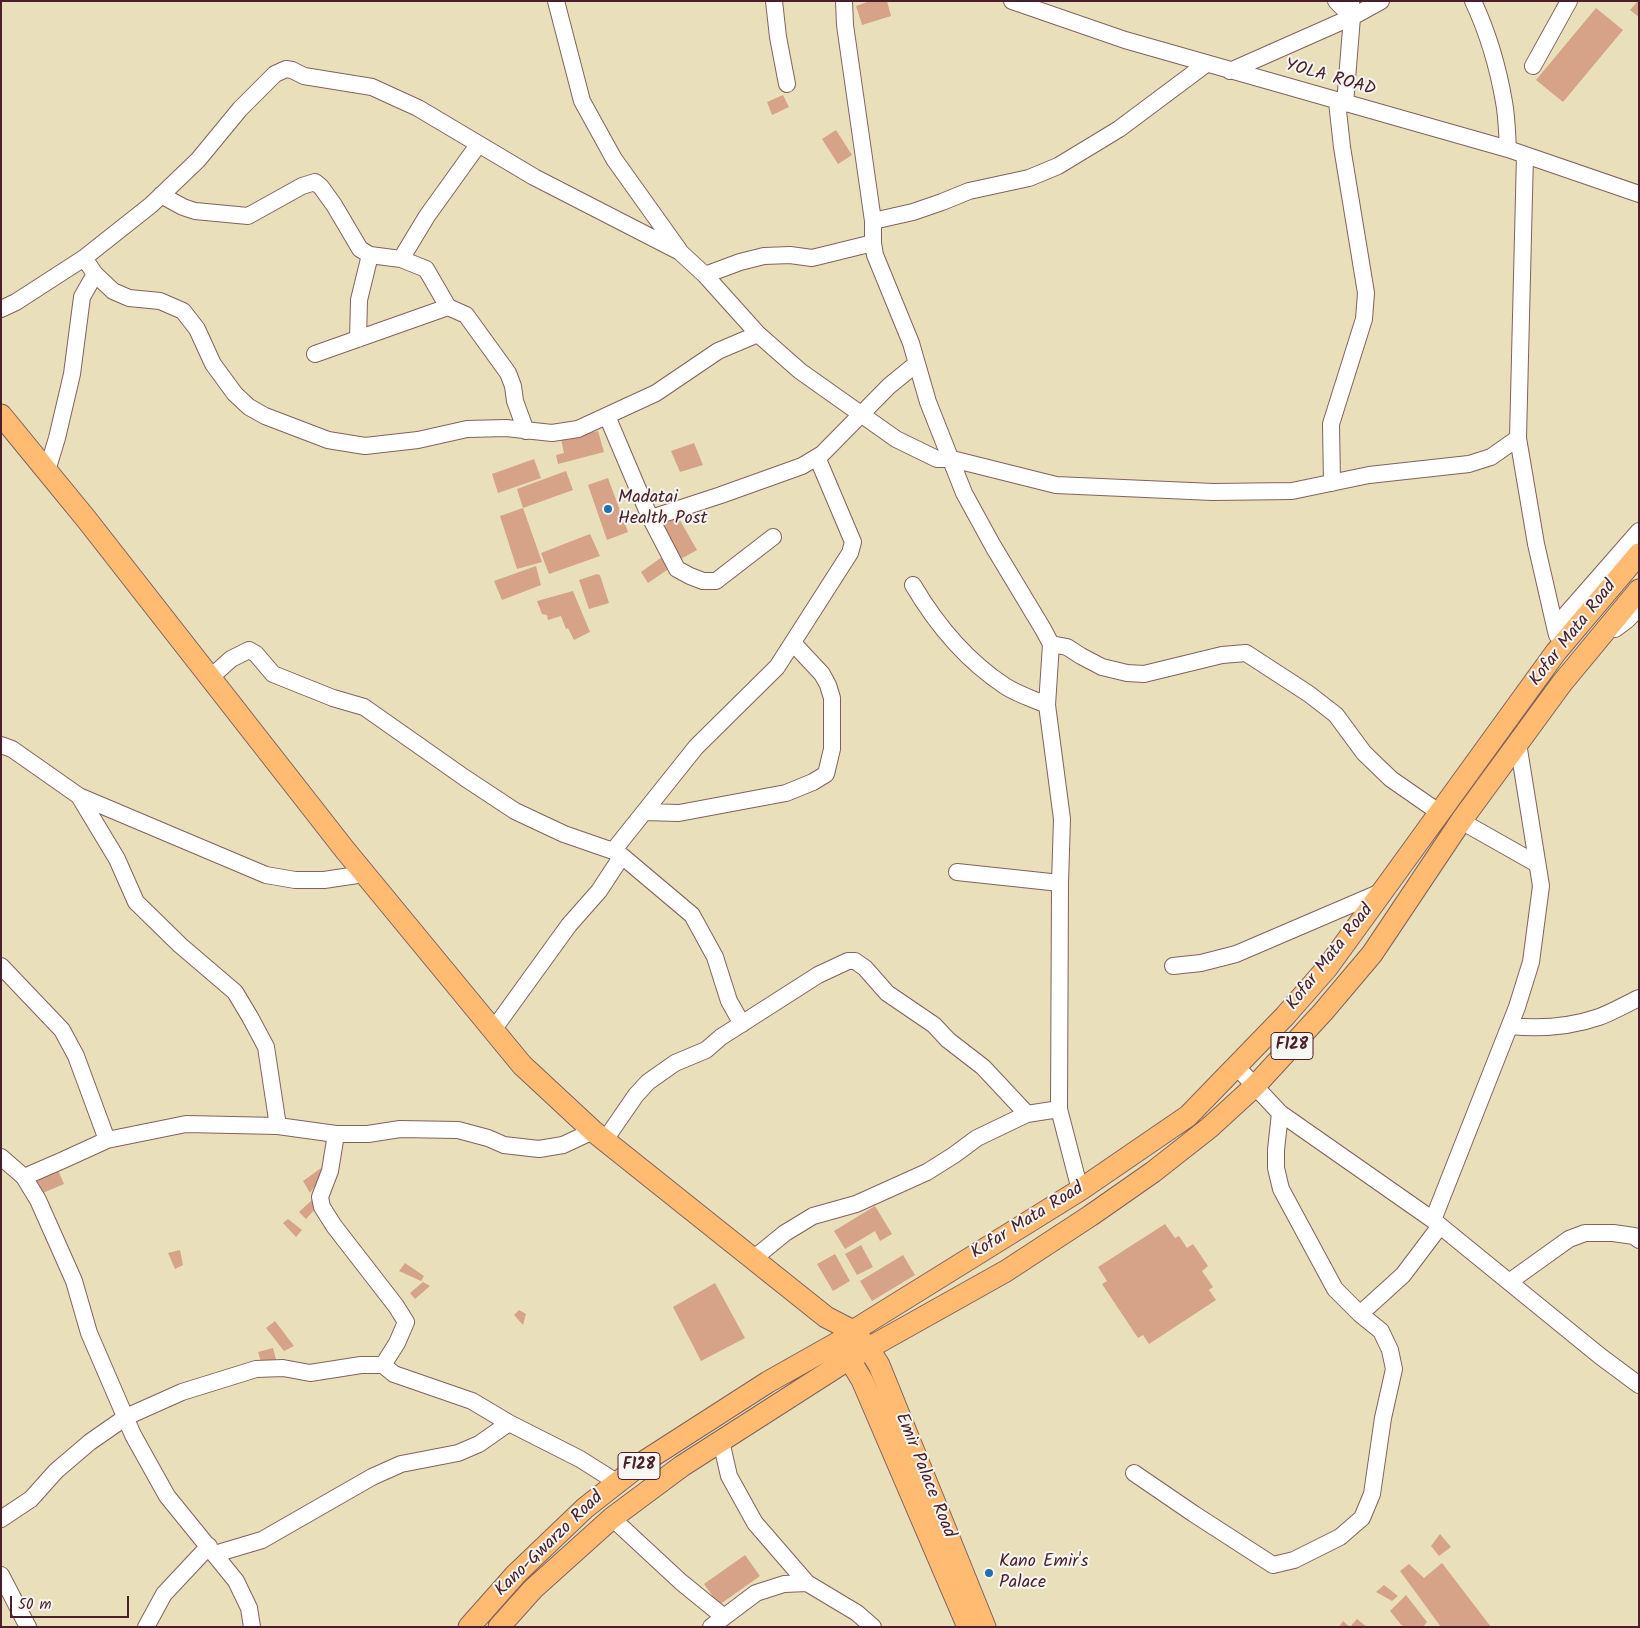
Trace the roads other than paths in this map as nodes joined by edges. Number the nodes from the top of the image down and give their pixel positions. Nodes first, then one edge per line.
1 (556, 1) edge
2 (774, 1) edge
3 (844, 1) edge
4 (1012, 1) edge
5 (1336, 1) edge
6 (1381, 1) edge
7 (1473, 1) edge
8 (1569, 1) edge
9 (1351, 9) edge
10 (1206, 64) junction
11 (1533, 66) dead end
12 (1230, 72) junction
13 (787, 84) dead end
14 (1341, 103) junction
15 (478, 145) junction
16 (1508, 150) junction
17 (1525, 155) junction
18 (1639, 194) edge
19 (161, 195) junction
20 (873, 221) junction
21 (873, 243) junction
22 (680, 252) junction
23 (370, 255) junction
24 (84, 258) junction
25 (401, 259) junction
26 (95, 274) junction
27 (705, 275) junction
28 (448, 307) junction
29 (1, 309) edge
30 (758, 334) junction
31 (358, 339) junction
32 (315, 354) dead end
33 (916, 364) junction
34 (860, 415) junction
35 (1, 416) edge
36 (607, 416) junction
37 (526, 431) junction
38 (1518, 438) junction
39 (817, 457) junction
40 (952, 460) junction
41 (47, 471) junction
42 (1332, 483) junction
43 (652, 518) junction
44 (1639, 531) edge
45 (773, 537) dead end
46 (1639, 554) edge
47 (913, 585) dead end
48 (1639, 590) edge
49 (1630, 610) edge
50 (1558, 637) junction
51 (793, 644) junction
52 (1051, 644) junction
53 (211, 677) junction
54 (1047, 705) junction
55 (1518, 743) junction
56 (1, 745) edge
57 (79, 796) junction
58 (644, 812) junction
59 (1440, 813) junction
60 (1461, 821) junction
61 (617, 853) junction
62 (1537, 864) junction
63 (958, 872) dead end
64 (364, 874) junction
65 (1060, 883) junction
66 (1383, 891) junction
67 (1, 966) edge
68 (1172, 966) dead end
69 (1639, 998) edge
70 (742, 1024) junction
71 (1510, 1026) junction
72 (493, 1030) junction
73 (1236, 1066) junction
74 (1255, 1086) junction
75 (1058, 1109) junction
76 (1280, 1112) junction
77 (1027, 1114) junction
78 (278, 1126) junction
79 (336, 1134) junction
80 (599, 1135) junction
81 (106, 1140) junction
82 (1, 1157) edge
83 (24, 1177) junction
84 (1080, 1190) junction
85 (1436, 1223) junction
86 (1639, 1240) edge
87 (753, 1259) junction
88 (1509, 1282) junction
89 (1360, 1314) junction
90 (847, 1344) junction
91 (869, 1349) junction
92 (382, 1365) junction
93 (1639, 1385) edge
94 (126, 1417) junction
95 (509, 1423) junction
96 (720, 1441) junction
97 (1134, 1472) dead end
98 (618, 1483) junction
99 (612, 1518) junction
100 (1, 1519) edge
101 (212, 1550) junction
102 (1, 1575) edge
103 (807, 1582) junction
104 (717, 1622) edge
105 (28, 1627) edge
106 (146, 1627) edge
107 (252, 1627) edge
108 (469, 1627) edge
109 (499, 1627) edge
110 (873, 1627) edge
111 (968, 1627) edge
112 (986, 1627) edge

1 - 22 street
2 - 13 street
3 - 20 street
4 - 10 street, YOLA ROAD
5 - 9 street
6 - 9 street
7 - 16 street
8 - 11 street
9 - 12 street
9 - 14 street
10 - 12 street, YOLA ROAD
10 - 20 street
12 - 14 street, YOLA ROAD
14 - 16 street, YOLA ROAD
14 - 42 street
15 - 19 street
15 - 22 street
15 - 25 street
16 - 17 street, YOLA ROAD
17 - 18 street, YOLA ROAD
17 - 38 street
19 - 23 street
19 - 24 street
20 - 21 street
21 - 27 street
21 - 33 street
22 - 27 street
23 - 25 street
23 - 31 street
24 - 26 street
24 - 29 street
25 - 28 street
26 - 37 street
26 - 41 street
27 - 30 street
28 - 31 street
28 - 37 street
30 - 34 street
30 - 36 street
31 - 32 street
33 - 34 street
33 - 40 street
34 - 39 street
34 - 40 street
35 - 41 main road
36 - 37 street
36 - 43 street
38 - 42 street
38 - 50 street
39 - 43 street
39 - 51 street
40 - 42 street
40 - 52 street
41 - 53 main road
43 - 45 street
44 - 50 street
46 - 50 main road, Kofar Mata Road / F128
47 - 54 street
48 - 49 main road, Kofar Mata Road / F128
49 - 55 main road, Kofar Mata Road / F128
50 - 59 main road, Kofar Mata Road / F128
51 - 58 street
51 - 58 street
52 - 54 street
52 - 59 street
53 - 61 street
53 - 64 main road
54 - 65 street
55 - 60 main road, Kofar Mata Road / F128
55 - 62 street
56 - 57 street
57 - 64 street
57 - 78 street
58 - 61 street
59 - 66 main road, Kofar Mata Road / F128
60 - 62 street
60 - 74 main road, Kofar Mata Road / F128
61 - 70 street
61 - 72 street
62 - 71 street
63 - 65 street
64 - 72 main road
65 - 75 street
66 - 68 street
66 - 73 main road, Kofar Mata Road / F128
67 - 81 street
69 - 71 street
70 - 77 street
70 - 80 street
71 - 85 street
72 - 80 main road
73 - 74 street
73 - 84 main road, Kofar Mata Road / F128
74 - 76 street
74 - 91 main road, Kofar Mata Road / F128
75 - 77 street
75 - 84 street
76 - 85 street
76 - 89 street
77 - 87 street
78 - 79 street
78 - 81 street
79 - 80 street
79 - 92 street
80 - 87 main road
81 - 83 street
82 - 83 street
83 - 94 street
84 - 90 main road, Kofar Mata Road / F128
85 - 88 street
85 - 89 street
86 - 88 street
87 - 90 main road, Emir Palace Road
88 - 93 street
89 - 97 street
90 - 91 main road, Kofar Mata Road / F128
90 - 96 main road, Kano-Gwarzo Road / F128
90 - 98 main road, Kano-Gwarzo Road / F128
90 - 111 main road, Emir Palace Road
91 - 112 main road, Emir Palace Road
92 - 94 street
92 - 95 street
94 - 100 street
94 - 101 street
95 - 98 street
95 - 101 street
96 - 99 main road, Kano-Gwarzo Road / F128
96 - 103 street
98 - 108 main road, Kano-Gwarzo Road / F128
99 - 104 street
99 - 109 main road, Kano-Gwarzo Road / F128
101 - 106 street
101 - 107 street
102 - 105 street
103 - 104 street
103 - 110 street

